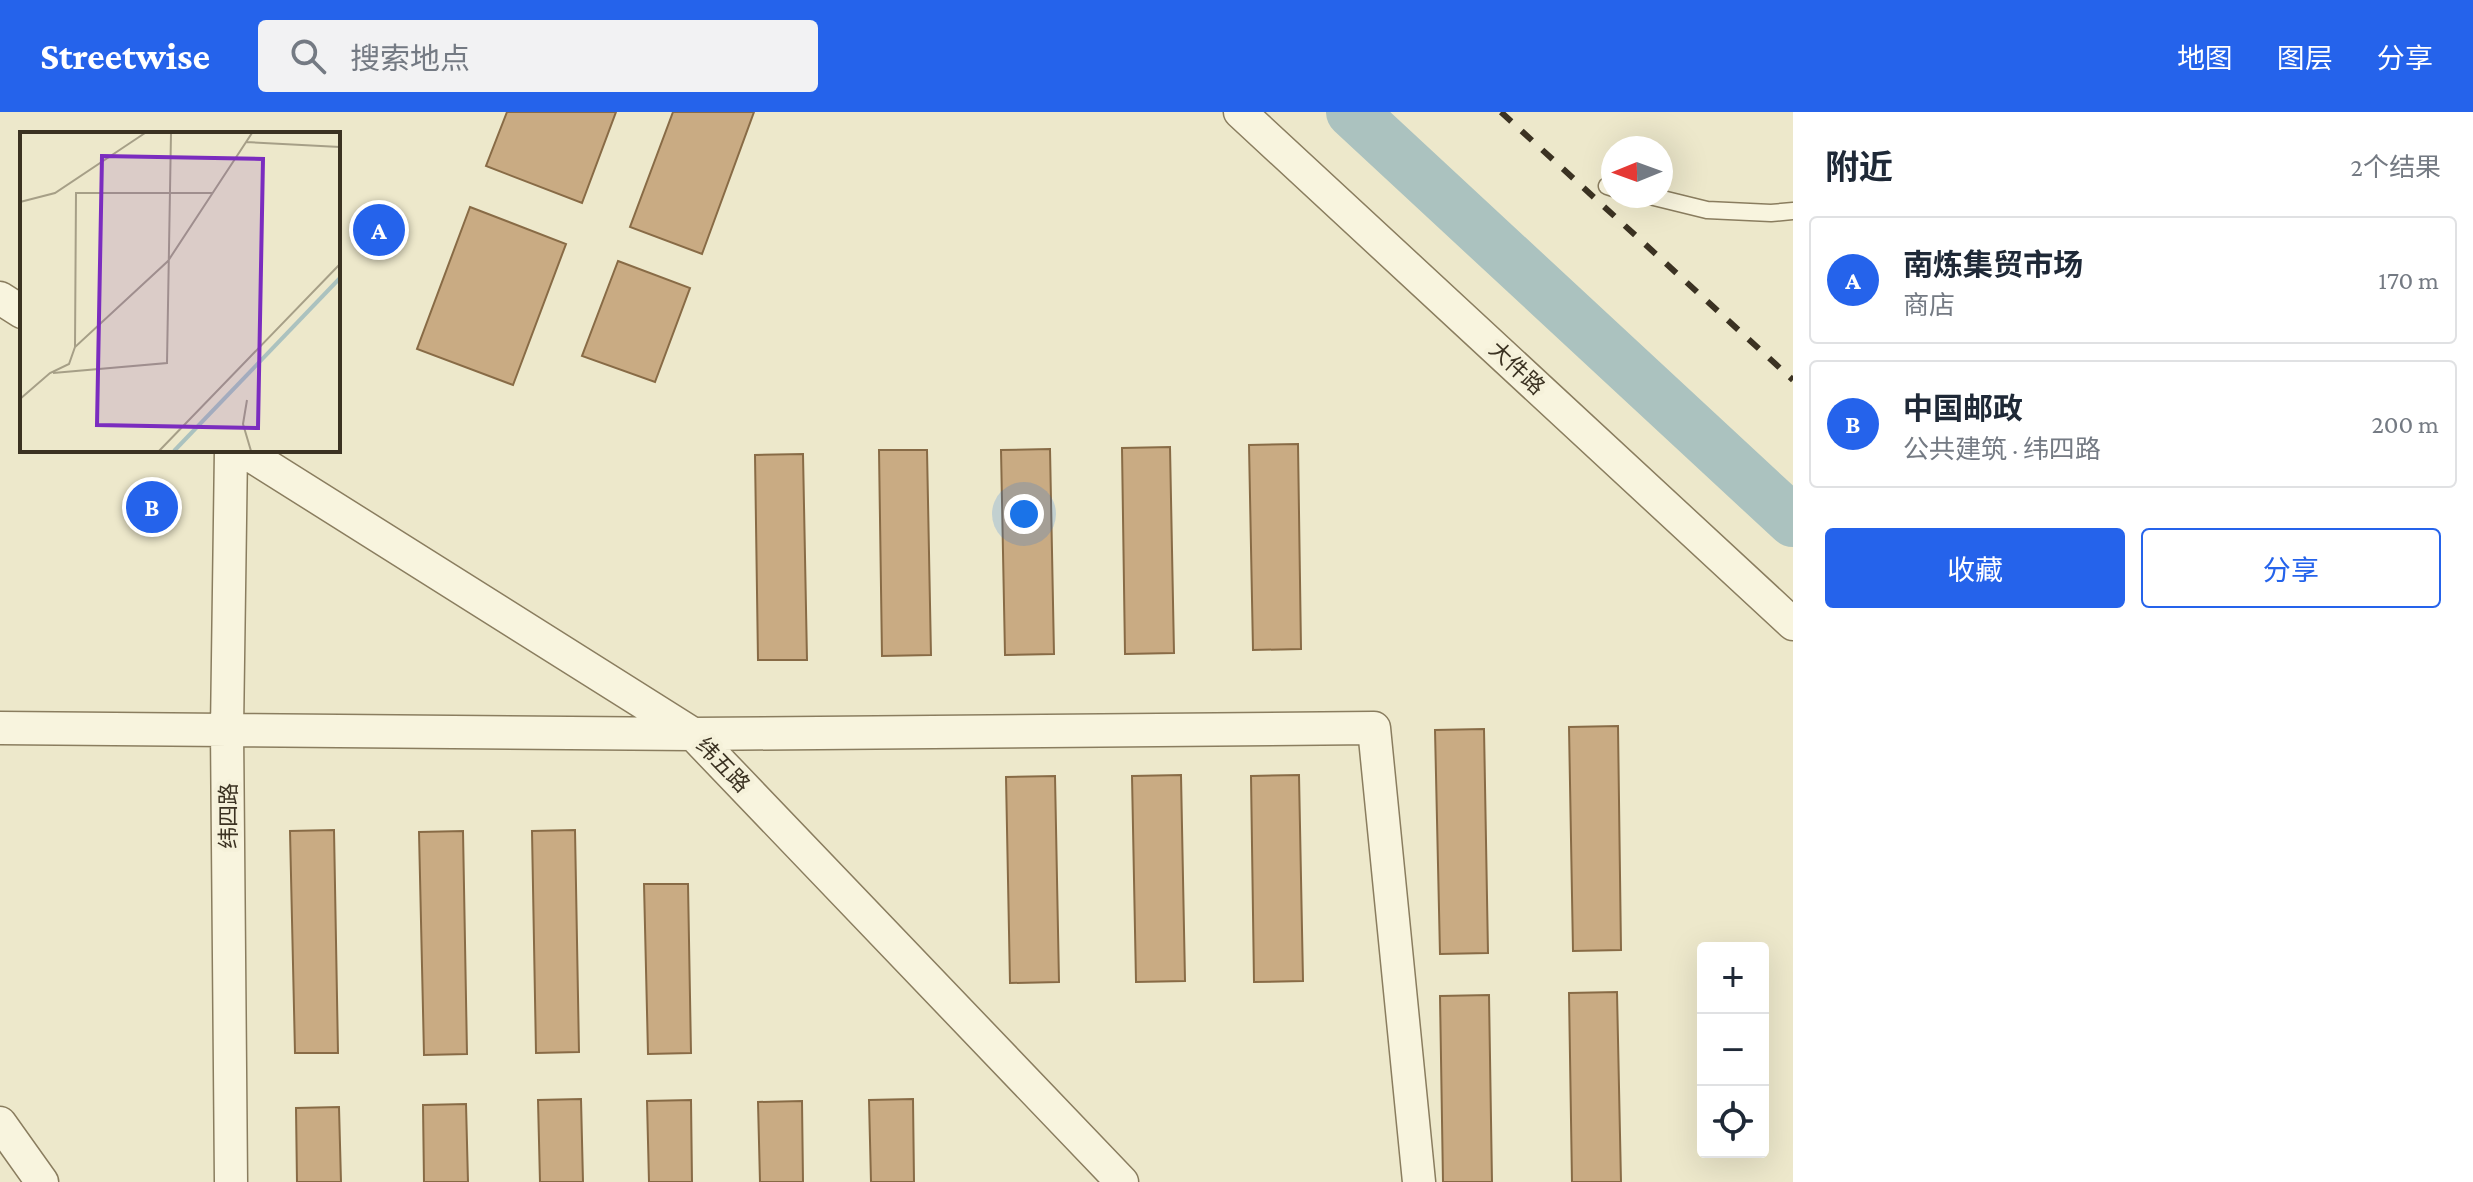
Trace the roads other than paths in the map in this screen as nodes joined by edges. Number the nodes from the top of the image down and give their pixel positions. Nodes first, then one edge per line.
1 (1240, 112) edge
2 (1673, 202) edge
3 (1793, 211) edge
4 (0, 298) edge
5 (20, 311) edge
6 (231, 452) edge
7 (245, 452) edge
8 (1793, 624) edge
9 (0, 728) edge
10 (227, 730) junction
11 (693, 734) junction
12 (0, 1123) edge
13 (42, 1182) edge
14 (231, 1182) edge
15 (1122, 1182) edge
16 (1419, 1182) edge

1 - 8 street, 大件路
2 - 3 lane
4 - 5 street
6 - 10 street, 纬四路
7 - 11 street, 纬五路
9 - 10 street
10 - 11 street
10 - 14 street, 纬四路
11 - 15 street, 纬五路
11 - 16 street
12 - 13 street

